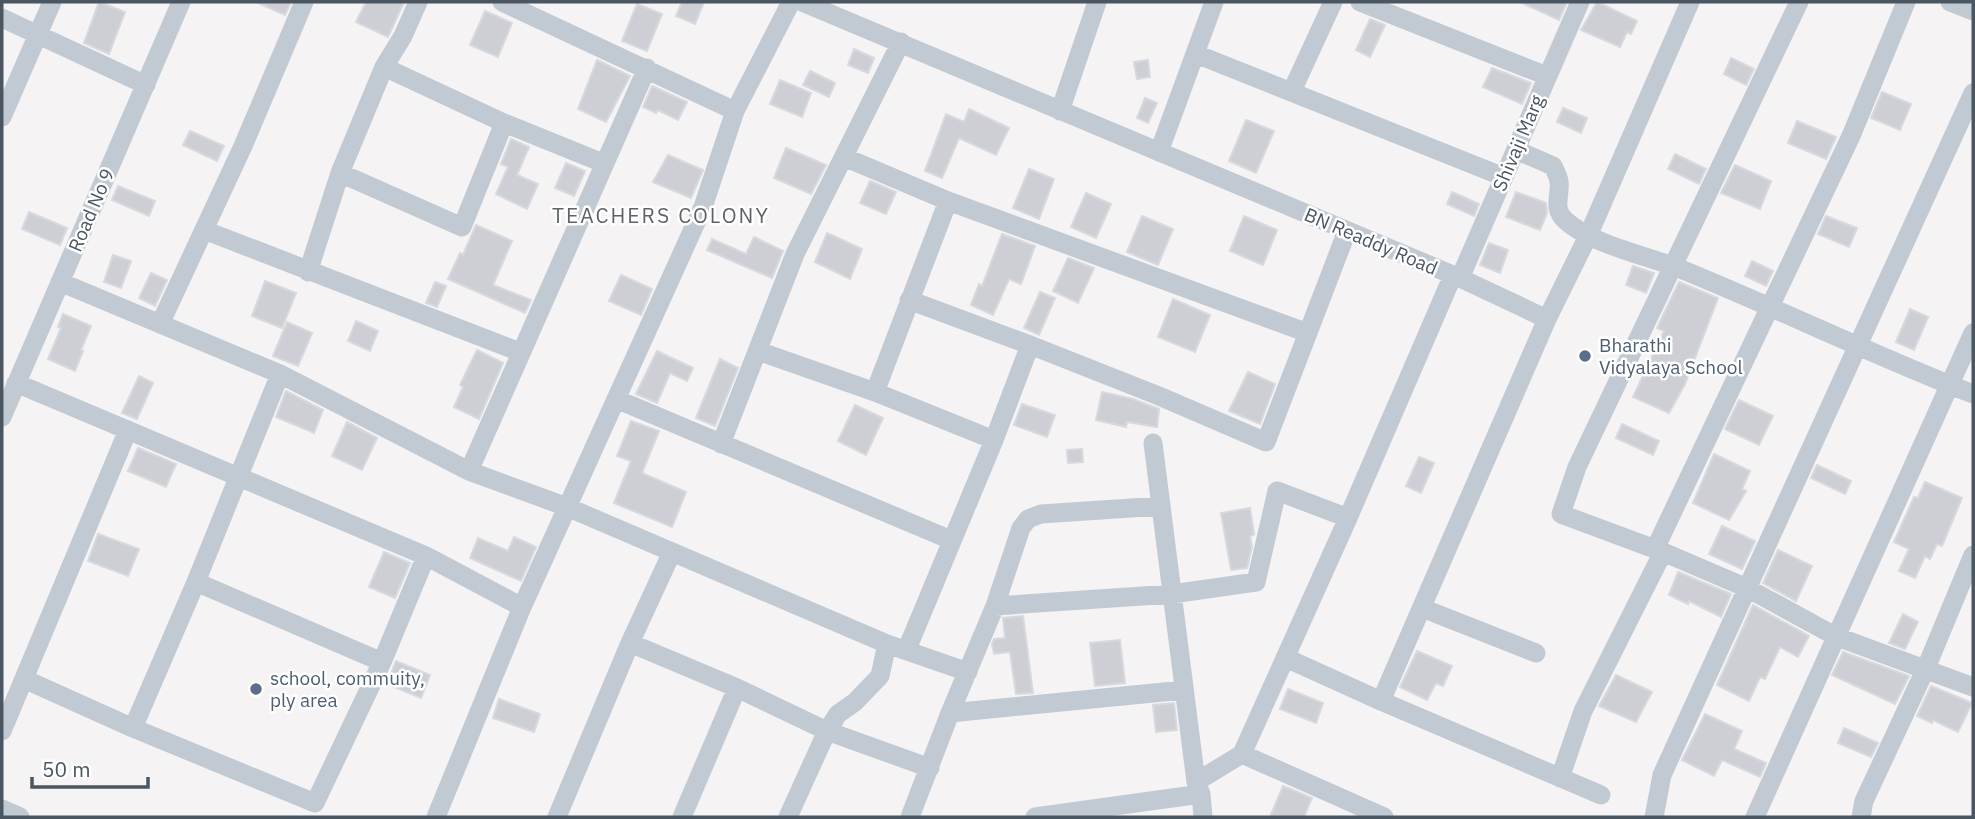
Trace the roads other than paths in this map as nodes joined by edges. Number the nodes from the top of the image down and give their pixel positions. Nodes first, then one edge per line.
1 (52, 2) edge
2 (181, 2) edge
3 (304, 2) edge
4 (418, 2) edge
5 (502, 2) edge
6 (791, 2) edge
7 (802, 2) edge
8 (1096, 2) edge
9 (1214, 2) edge
10 (1333, 2) edge
11 (1360, 2) edge
12 (1580, 2) edge
13 (1690, 2) edge
14 (1799, 2) edge
15 (1906, 2) edge
16 (1950, 2) edge
17 (1973, 11) edge
18 (2, 18) edge
19 (38, 36) junction
20 (901, 42) junction
21 (1196, 54) junction
22 (384, 67) junction
23 (647, 68) junction
24 (1547, 76) junction
25 (146, 85) junction
26 (1292, 91) junction
27 (1973, 93) edge
28 (735, 111) junction
29 (1060, 111) junction
30 (2, 117) edge
31 (504, 123) junction
32 (1516, 150) junction
33 (1159, 152) junction
34 (844, 157) junction
35 (603, 163) junction
36 (340, 173) junction
37 (1504, 177) junction
38 (948, 201) junction
39 (204, 230) junction
40 (1347, 231) junction
41 (1588, 236) junction
42 (1672, 265) junction
43 (308, 272) junction
44 (1456, 277) junction
45 (60, 282) junction
46 (909, 300) junction
47 (1770, 305) junction
48 (1547, 319) junction
49 (160, 322) junction
50 (1308, 333) junction
51 (1973, 333) edge
52 (1030, 345) junction
53 (1858, 347) junction
54 (758, 351) junction
55 (520, 352) junction
56 (280, 374) junction
57 (16, 383) junction
58 (1948, 384) junction
59 (875, 392) junction
60 (1973, 394) edge
61 (616, 399) junction
62 (2, 417) edge
63 (128, 430) junction
64 (994, 440) junction
65 (1153, 443) dead end
66 (721, 444) junction
67 (469, 471) junction
68 (239, 476) junction
69 (1161, 506) junction
70 (567, 507) junction
71 (1348, 519) junction
72 (951, 540) junction
73 (1659, 551) junction
74 (672, 552) junction
75 (1973, 555) edge
76 (426, 556) junction
77 (196, 582) junction
78 (1747, 588) junction
79 (1967, 590) edge
80 (1172, 594) junction
81 (995, 606) junction
82 (522, 607) junction
83 (1422, 608) junction
84 (1835, 636) junction
85 (630, 643) junction
86 (887, 644) junction
87 (907, 649) junction
88 (1535, 653) dead end
89 (1286, 658) junction
90 (382, 662) junction
91 (1926, 668) junction
92 (968, 672) junction
93 (24, 679) junction
94 (1973, 687) edge
95 (737, 688) junction
96 (1184, 690) junction
97 (1381, 701) junction
98 (950, 713) junction
99 (133, 728) junction
100 (2, 731) edge
101 (827, 731) junction
102 (1241, 754) junction
103 (930, 768) junction
104 (1560, 778) junction
105 (1199, 788) junction
106 (1601, 795) dead end
107 (2, 809) edge
108 (313, 810) edge
109 (20, 817) edge
110 (436, 817) edge
111 (557, 817) edge
112 (682, 817) edge
113 (788, 817) edge
114 (910, 817) edge
115 (1035, 817) edge
116 (1203, 817) edge
117 (1384, 817) edge
118 (1654, 817) edge
119 (1755, 817) edge
120 (1861, 817) edge

1 - 19 street
2 - 25 street, Road No 9
3 - 39 street
4 - 22 street
5 - 23 street
6 - 28 street
7 - 20 street, BN Readdy Road
8 - 29 street
9 - 21 street
10 - 26 street
11 - 24 street
12 - 24 street, Shivaji Marg
13 - 41 street
14 - 42 street
15 - 47 street
16 - 17 street
18 - 19 street
19 - 25 street
19 - 30 street
20 - 29 street, BN Readdy Road
20 - 34 street
21 - 26 street
21 - 33 street
22 - 31 street
22 - 36 street
23 - 28 street
23 - 35 street
24 - 32 street, Shivaji Marg
25 - 45 street, Road No 9
26 - 37 street
27 - 53 street
28 - 61 street
29 - 33 street, BN Readdy Road
31 - 35 street
31 - 36 street
32 - 37 street, Shivaji Marg
32 - 41 street
33 - 40 street, BN Readdy Road
34 - 38 street
34 - 54 street
35 - 55 street
36 - 43 street
37 - 44 street, Shivaji Marg
38 - 46 street
38 - 50 street
39 - 43 street
39 - 49 street
40 - 44 street, BN Readdy Road
40 - 50 street
41 - 42 street
41 - 48 street
42 - 47 street
42 - 73 street
43 - 55 street
44 - 48 street
44 - 71 street, BN Readdy Road
45 - 49 street
45 - 57 street, Road No 9
46 - 52 street
46 - 59 street
47 - 53 street
47 - 73 street
48 - 83 street
49 - 56 street
50 - 52 street
51 - 58 street
52 - 64 street
53 - 58 street
53 - 78 street
54 - 59 street
54 - 66 street
55 - 67 street
56 - 67 street
56 - 68 street
57 - 62 street, Road No 9
57 - 63 street
58 - 60 street
58 - 84 street
59 - 64 street
61 - 66 street
61 - 70 street
63 - 68 street
63 - 93 street
64 - 72 street
65 - 69 street
66 - 72 street
67 - 70 street
68 - 76 street
68 - 77 street
69 - 80 street
69 - 81 street
70 - 74 street
70 - 82 street
71 - 80 street
71 - 89 street, BN Readdy Road
72 - 87 street
73 - 78 street
73 - 104 street
74 - 85 street
74 - 86 street
75 - 79 street
76 - 82 street
76 - 90 street
77 - 90 street
77 - 99 street
78 - 84 street
78 - 118 street
79 - 91 street
80 - 81 street
80 - 96 street
81 - 92 street
82 - 110 street
83 - 88 street
83 - 97 street
84 - 91 street
84 - 119 street
85 - 95 street
85 - 111 street
86 - 87 street
86 - 101 street
87 - 92 street
89 - 97 street
89 - 102 street, BN Readdy Road
90 - 108 street
91 - 94 street
91 - 120 street
92 - 98 street
93 - 99 street
93 - 100 street
95 - 101 street
95 - 112 street
96 - 98 street
96 - 105 street
97 - 104 street
98 - 103 street
99 - 108 street
101 - 103 street
101 - 113 street
102 - 105 street
102 - 117 street
103 - 114 street
104 - 106 street
105 - 115 street
105 - 116 street
107 - 109 street

